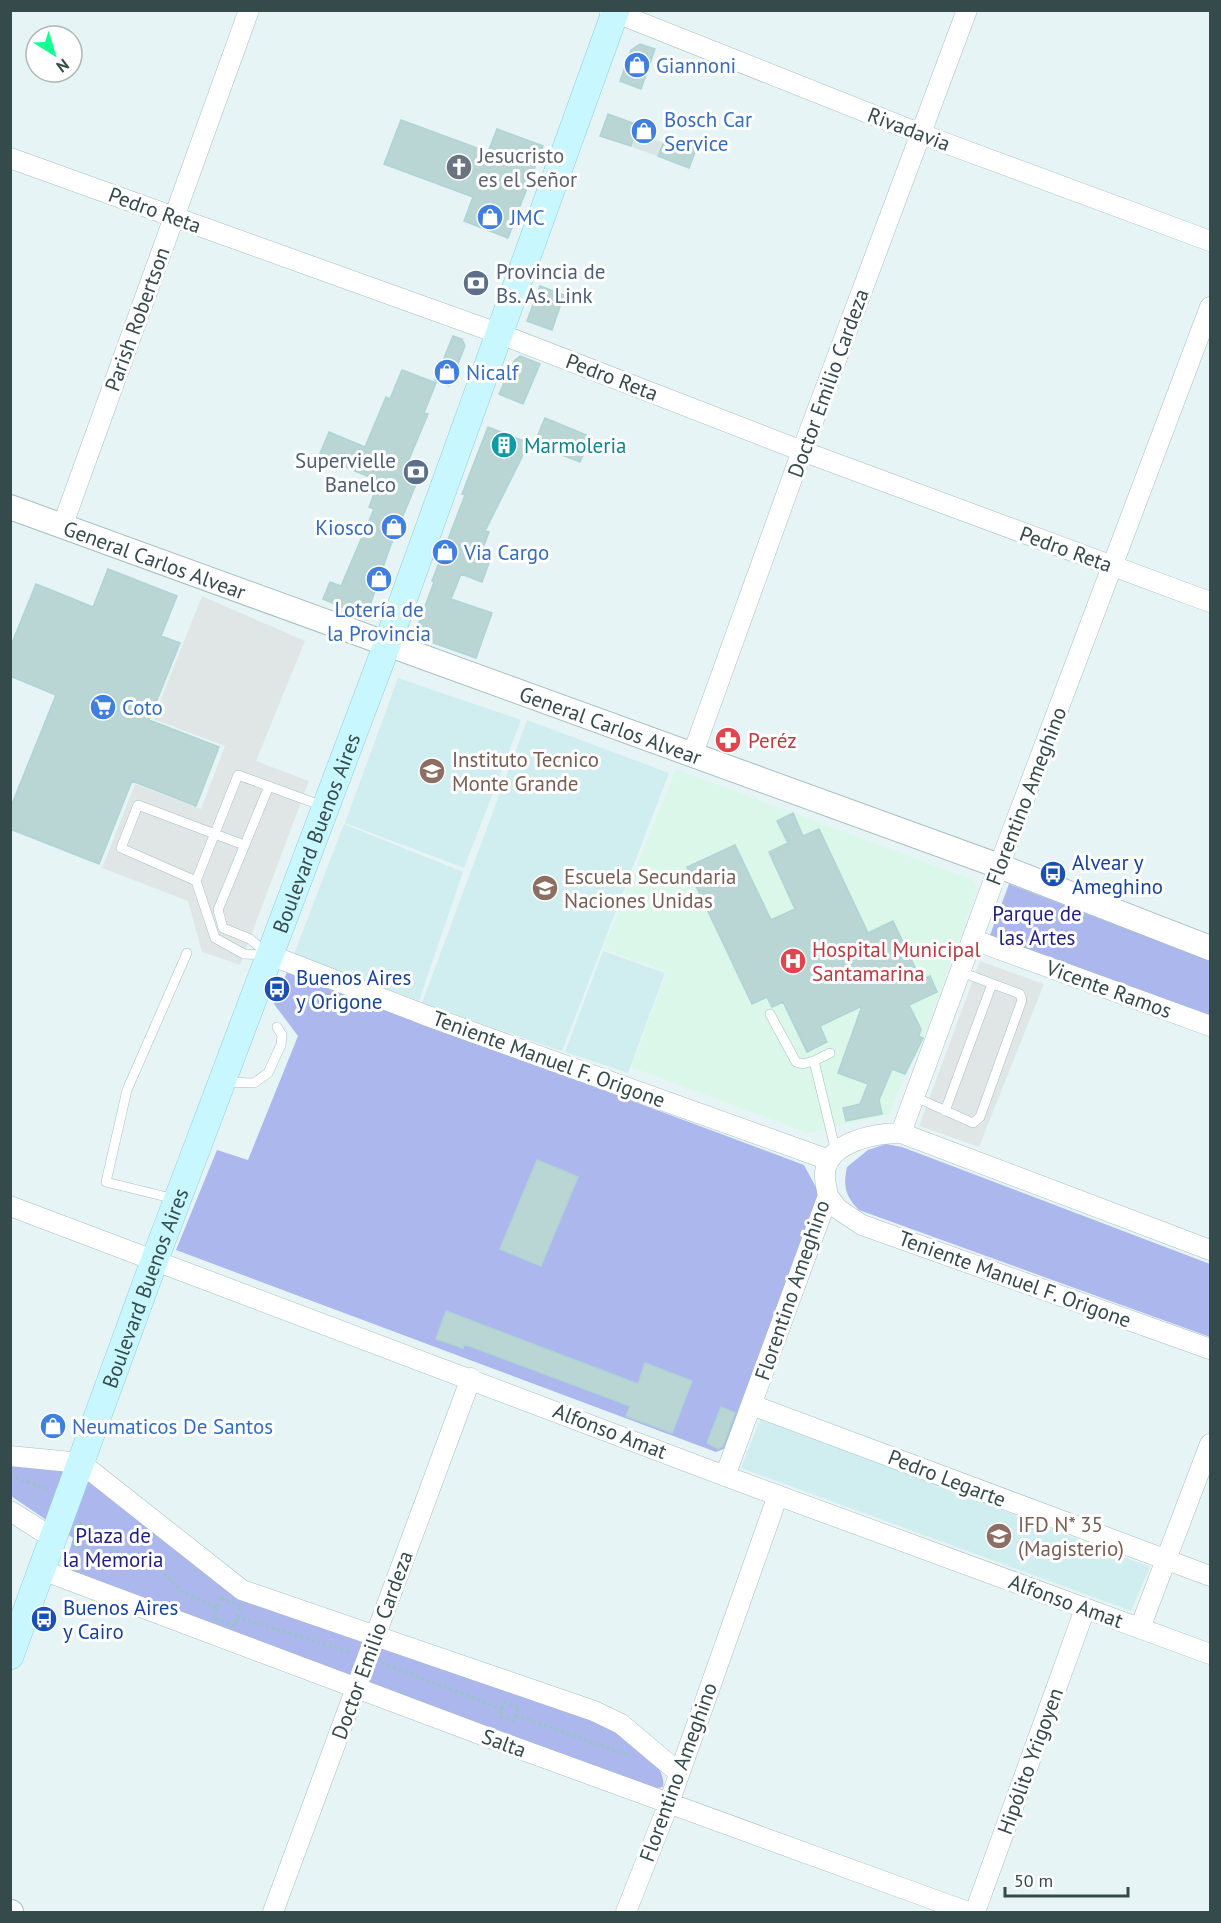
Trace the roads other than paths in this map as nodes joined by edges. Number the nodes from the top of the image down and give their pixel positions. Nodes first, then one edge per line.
1 (249, 10) edge
2 (967, 10) edge
3 (613, 11) edge
4 (921, 134) junction
5 (10, 158) edge
6 (174, 217) junction
7 (1210, 241) edge
8 (1210, 307) edge
9 (500, 334) junction
10 (802, 451) junction
11 (10, 507) edge
12 (62, 526) junction
13 (1113, 566) junction
14 (1210, 602) edge
15 (388, 642) junction
16 (692, 756) junction
17 (269, 786) junction
18 (325, 807) junction
19 (214, 834) junction
20 (244, 845) junction
21 (999, 866) junction
22 (196, 880) junction
23 (974, 940) junction
24 (1210, 948) edge
25 (187, 953) dead end
26 (270, 956) junction
27 (961, 972) junction
28 (992, 984) junction
29 (770, 1014) dead end
30 (1210, 1026) edge
31 (277, 1027) dead end
32 (830, 1053) dead end
33 (814, 1061) junction
34 (223, 1082) junction
35 (915, 1097) junction
36 (945, 1111) junction
37 (901, 1133) junction
38 (833, 1156) junction
39 (828, 1196) junction
40 (178, 1199) junction
41 (10, 1206) edge
42 (1210, 1250) edge
43 (155, 1259) junction
44 (1210, 1349) edge
45 (471, 1378) junction
46 (752, 1405) junction
47 (1210, 1444) edge
48 (10, 1456) edge
49 (81, 1463) junction
50 (725, 1476) junction
51 (778, 1495) junction
52 (10, 1511) edge
53 (61, 1517) junction
54 (1166, 1560) junction
55 (42, 1570) junction
56 (1210, 1576) edge
57 (1085, 1608) junction
58 (1140, 1628) junction
59 (376, 1635) junction
60 (1210, 1654) edge
61 (10, 1656) edge
62 (357, 1687) junction
63 (678, 1772) junction
64 (669, 1803) junction
65 (273, 1912) edge
66 (626, 1912) edge
67 (968, 1912) edge
68 (975, 1912) edge

1 - 6 street, Parish Robertson
2 - 4 street, Doctor Emilio Cardeza
3 - 4 street, Rivadavia
3 - 9 main road, Boulevard Buenos Aires
4 - 7 street, Rivadavia
4 - 10 street, Doctor Emilio Cardeza
5 - 6 street, Pedro Reta
6 - 9 street, Pedro Reta
6 - 12 street, Parish Robertson
8 - 13 street, Florentino Ameghino
9 - 10 street, Pedro Reta
9 - 15 main road, Boulevard Buenos Aires
10 - 13 street, Pedro Reta
10 - 16 street, Doctor Emilio Cardeza
11 - 12 street, General Carlos Alvear
12 - 15 street, General Carlos Alvear
13 - 14 street, Pedro Reta
13 - 21 street, Florentino Ameghino
15 - 16 street, General Carlos Alvear
15 - 18 main road, Boulevard Buenos Aires
16 - 21 street, General Carlos Alvear
17 - 18 lane
17 - 19 lane
17 - 20 lane
18 - 26 main road, Boulevard Buenos Aires
19 - 20 lane
19 - 22 lane
19 - 22 lane
20 - 26 lane
21 - 23 street, Florentino Ameghino
21 - 24 street, General Carlos Alvear
22 - 26 lane
23 - 27 street, Florentino Ameghino
23 - 30 street, Vicente Ramos
25 - 40 lane
26 - 34 main road, Boulevard Buenos Aires
26 - 38 street, Teniente Manuel F. Origone
27 - 28 lane
27 - 35 street, Florentino Ameghino
28 - 36 lane
28 - 36 lane
29 - 33 lane
31 - 34 lane
32 - 33 lane
33 - 38 lane
34 - 40 main road, Boulevard Buenos Aires
35 - 36 lane
35 - 37 street, Florentino Ameghino
37 - 38 street
37 - 42 street
38 - 39 street, Florentino Ameghino
39 - 44 street, Teniente Manuel F. Origone
39 - 46 street, Florentino Ameghino
40 - 43 main road, Boulevard Buenos Aires
41 - 43 street, Alfonso Amat
43 - 45 street, Alfonso Amat
43 - 49 main road, Boulevard Buenos Aires
45 - 50 street, Alfonso Amat
45 - 59 street, Doctor Emilio Cardeza
46 - 50 street, Florentino Ameghino
46 - 54 street, Pedro Legarte
47 - 54 street
48 - 49 street
49 - 53 main road, Boulevard Buenos Aires
49 - 59 street
50 - 51 street, Alfonso Amat
51 - 57 street, Alfonso Amat
51 - 63 street, Florentino Ameghino
52 - 53 street
53 - 55 main road, Boulevard Buenos Aires
54 - 56 street, Pedro Legarte
54 - 58 street
55 - 61 main road, Boulevard Buenos Aires
55 - 62 street, Salta
57 - 58 street, Alfonso Amat
57 - 68 street, Hipólito Yrigoyen
58 - 60 street, Alfonso Amat
59 - 62 street, Doctor Emilio Cardeza
59 - 63 street
62 - 64 street, Salta
62 - 65 street, Doctor Emilio Cardeza
63 - 64 street, Florentino Ameghino
64 - 66 street, Florentino Ameghino
64 - 67 street, Salta

